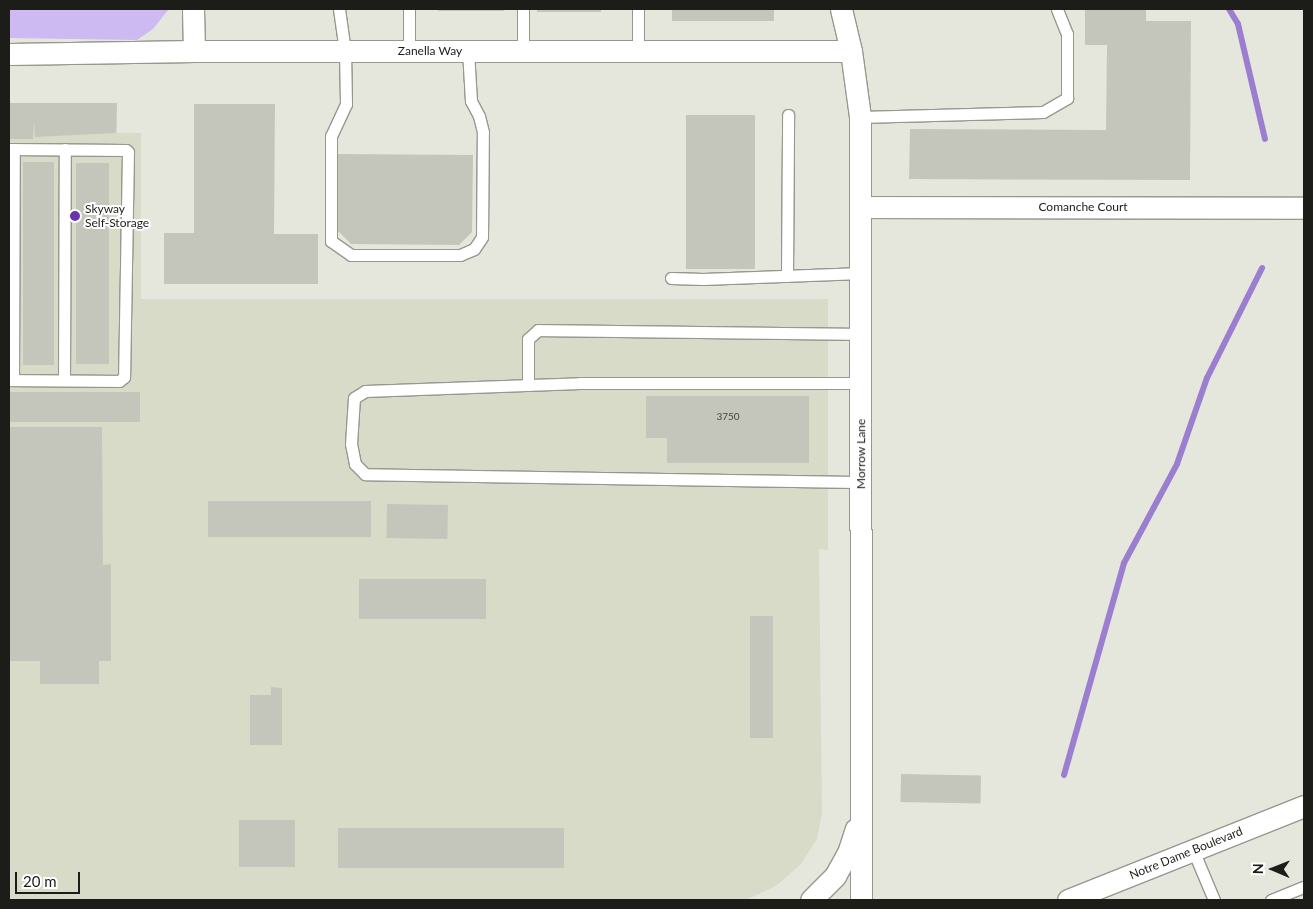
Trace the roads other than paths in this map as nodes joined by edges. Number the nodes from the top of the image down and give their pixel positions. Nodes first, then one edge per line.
1 (194, 9) edge
2 (338, 9) edge
3 (409, 9) edge
4 (523, 9) edge
5 (638, 9) edge
6 (841, 9) edge
7 (1057, 9) edge
8 (194, 51) junction
9 (345, 51) junction
10 (409, 51) junction
11 (468, 51) junction
12 (523, 51) junction
13 (638, 51) junction
14 (851, 51) junction
15 (9, 54) edge
16 (788, 115) dead end
17 (860, 117) junction
18 (65, 148) junction
19 (11, 149) edge
20 (862, 207) junction
21 (1304, 208) edge
22 (862, 273) junction
23 (788, 276) junction
24 (671, 278) dead end
25 (861, 334) junction
26 (11, 380) edge
27 (64, 380) junction
28 (861, 383) junction
29 (528, 385) junction
30 (861, 482) junction
31 (1304, 806) edge
32 (861, 812) junction
33 (1193, 850) junction
34 (1304, 887) edge
35 (811, 900) edge
36 (862, 900) edge
37 (1068, 900) edge
38 (1214, 900) edge
39 (1271, 900) edge

1 - 8 street
2 - 9 lane
3 - 10 lane
4 - 12 lane
5 - 13 lane
6 - 14 street, Morrow Lane
7 - 17 lane
8 - 9 street, Zanella Way
8 - 15 street, Zanella Way
9 - 10 street, Zanella Way
9 - 11 lane
10 - 11 street, Zanella Way
11 - 12 street, Zanella Way
12 - 13 street, Zanella Way
13 - 14 street, Zanella Way
14 - 17 street, Morrow Lane
16 - 23 lane
17 - 20 street, Morrow Lane
18 - 19 lane
18 - 27 lane
18 - 27 lane
19 - 26 lane
20 - 21 street, Comanche Court
20 - 22 street, Morrow Lane
22 - 23 lane
22 - 25 street, Morrow Lane
23 - 24 lane
25 - 28 street, Morrow Lane
25 - 29 lane
26 - 27 lane
28 - 29 lane
28 - 30 street, Morrow Lane
29 - 30 lane
30 - 32 street, Morrow Lane
31 - 33 street, Notre Dame Boulevard
32 - 35 street
32 - 36 street, Morrow Lane
33 - 37 street, Notre Dame Boulevard
33 - 38 lane
34 - 39 lane

